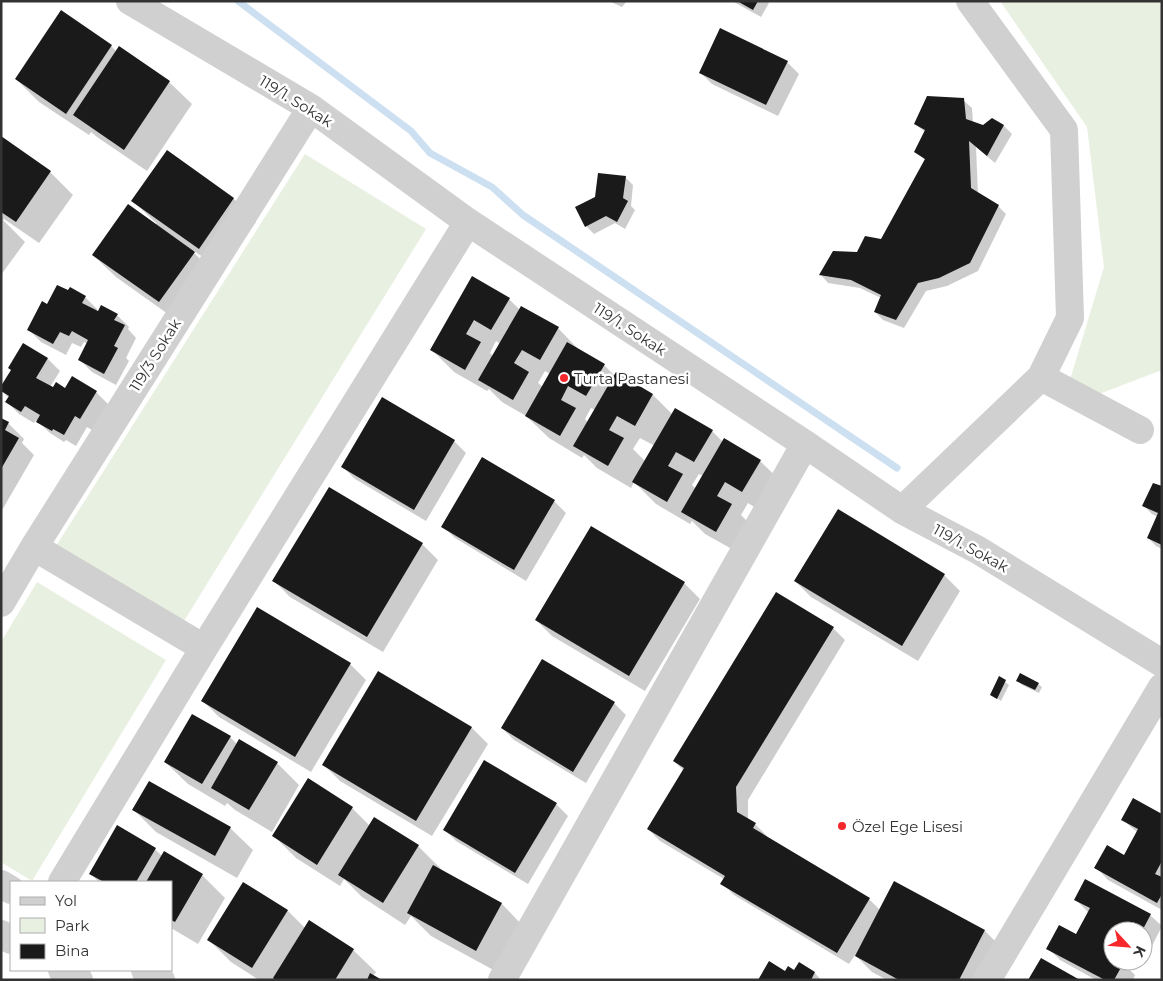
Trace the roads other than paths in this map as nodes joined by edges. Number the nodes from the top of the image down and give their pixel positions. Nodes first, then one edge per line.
1 (130, 1) edge
2 (970, 1) edge
3 (311, 108) junction
4 (468, 222) junction
5 (1041, 377) junction
6 (1140, 430) dead end
7 (805, 444) junction
8 (902, 510) junction
9 (34, 548) junction
10 (1, 603) edge
11 (204, 648) junction
12 (1162, 664) edge
13 (1162, 687) edge
14 (63, 881) edge
15 (64, 971) edge
16 (147, 971) edge
17 (79, 980) edge
18 (162, 980) edge
19 (502, 980) edge
20 (988, 980) edge

1 - 3 street, 119/1. Sokak
2 - 5 street
3 - 4 street, 119/1. Sokak
3 - 9 street, 119/3 Sokak
4 - 7 street, 119/1. Sokak
4 - 11 street
5 - 6 street
5 - 8 street
7 - 8 street, 119/1. Sokak
7 - 19 street
8 - 12 street, 119/1. Sokak
9 - 10 street, 119/3 Sokak
9 - 11 street
11 - 14 street
13 - 20 street
15 - 17 street
16 - 18 street

